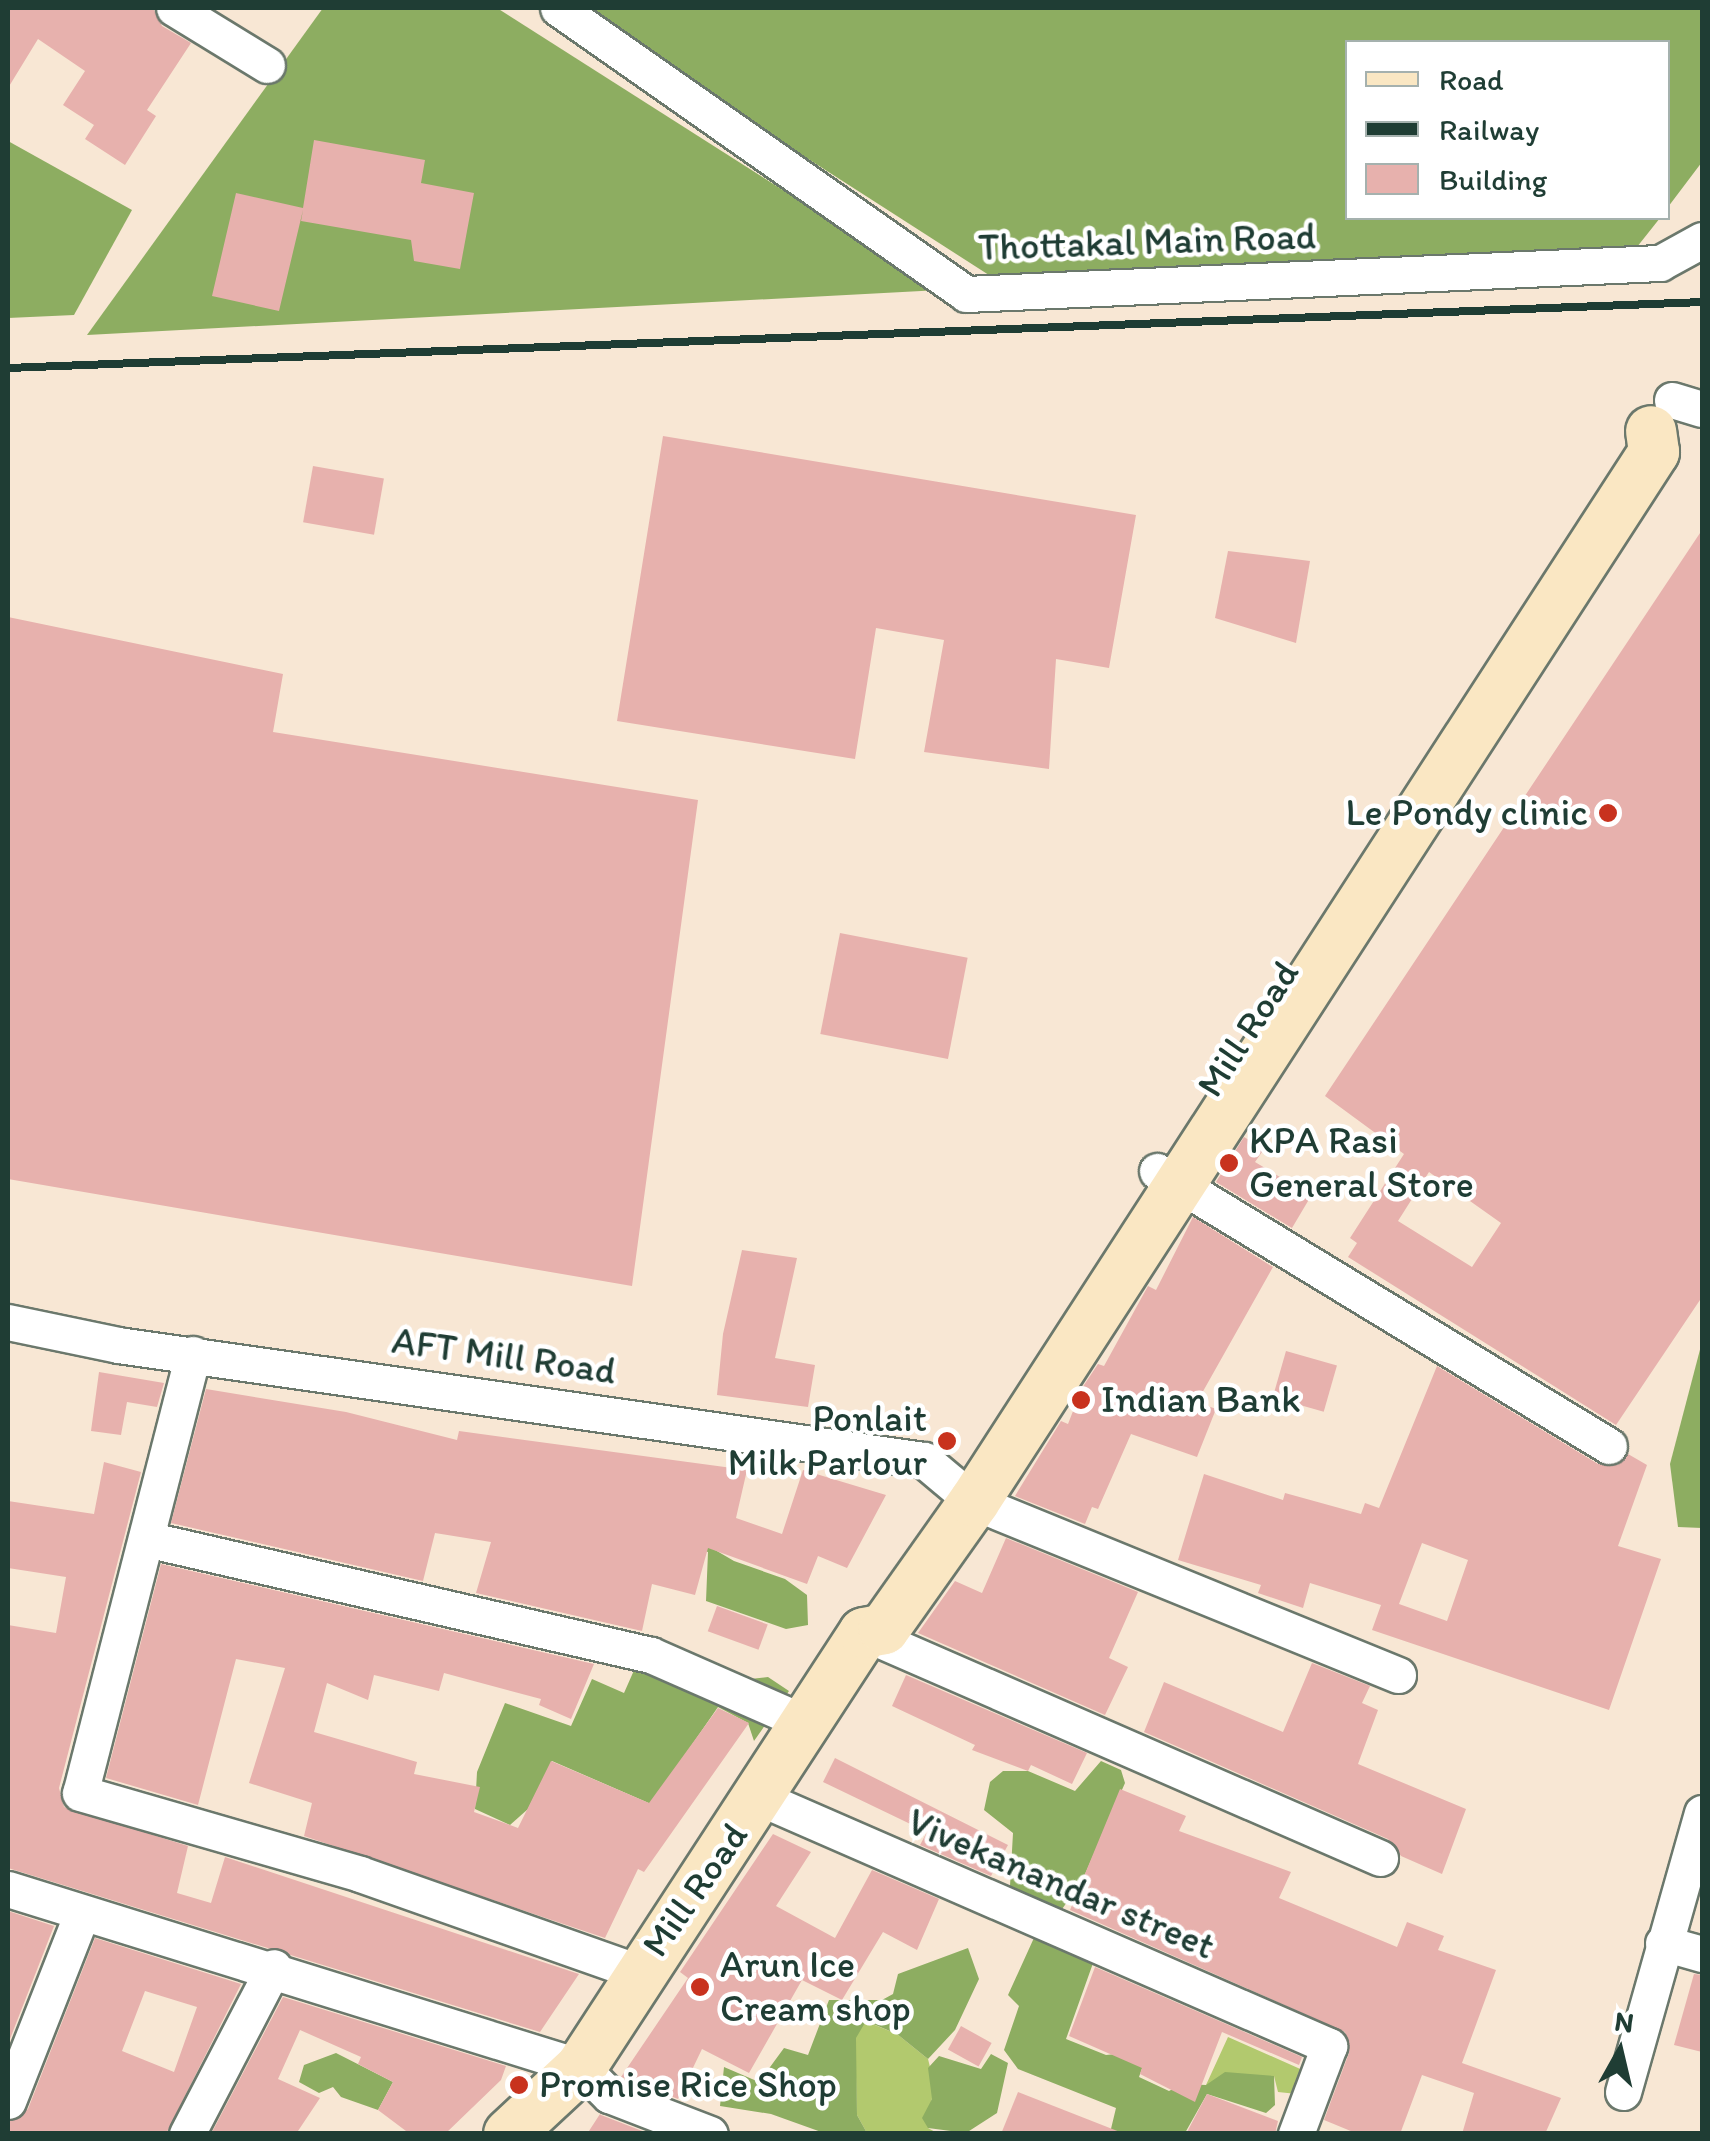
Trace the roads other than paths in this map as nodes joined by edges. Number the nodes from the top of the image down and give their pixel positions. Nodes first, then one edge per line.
1 (174, 8) edge
2 (558, 8) edge
3 (267, 65) dead end
4 (1702, 240) edge
5 (1675, 413) edge
6 (1169, 1179) junction
7 (8, 1322) edge
8 (194, 1354) junction
9 (1609, 1446) dead end
10 (961, 1494) junction
11 (146, 1540) junction
12 (864, 1632) junction
13 (1398, 1675) dead end
14 (806, 1723) junction
15 (760, 1798) junction
16 (1702, 1812) edge
17 (1380, 1858) dead end
18 (8, 1888) edge
19 (82, 1913) junction
20 (1664, 1944) junction
21 (1702, 1954) edge
22 (274, 1967) junction
23 (638, 1972) junction
24 (1624, 2092) dead end
25 (563, 2097) edge
26 (8, 2101) edge
27 (188, 2134) edge
28 (510, 2134) edge
29 (710, 2134) edge
30 (1296, 2134) edge

1 - 3 street
2 - 4 street, Thottakal Main Road
5 - 6 main road, Mill Road
6 - 9 street
6 - 10 main road, Mill Road
7 - 8 street, AFT Mill Road
8 - 10 street, AFT Mill Road
8 - 11 street
10 - 12 main road, Mill Road
10 - 13 street, AFT Mill Road
11 - 14 street
11 - 23 street
12 - 14 main road, Mill Road
12 - 17 street
14 - 15 main road, Mill Road
15 - 23 main road, Mill Road
15 - 30 street, Vivekanandar street
16 - 20 street
18 - 19 street
19 - 22 street
19 - 26 street
20 - 21 street
20 - 24 street
22 - 25 street
22 - 27 street
23 - 25 main road, Mill Road
25 - 28 main road, Mill Road
25 - 29 street

